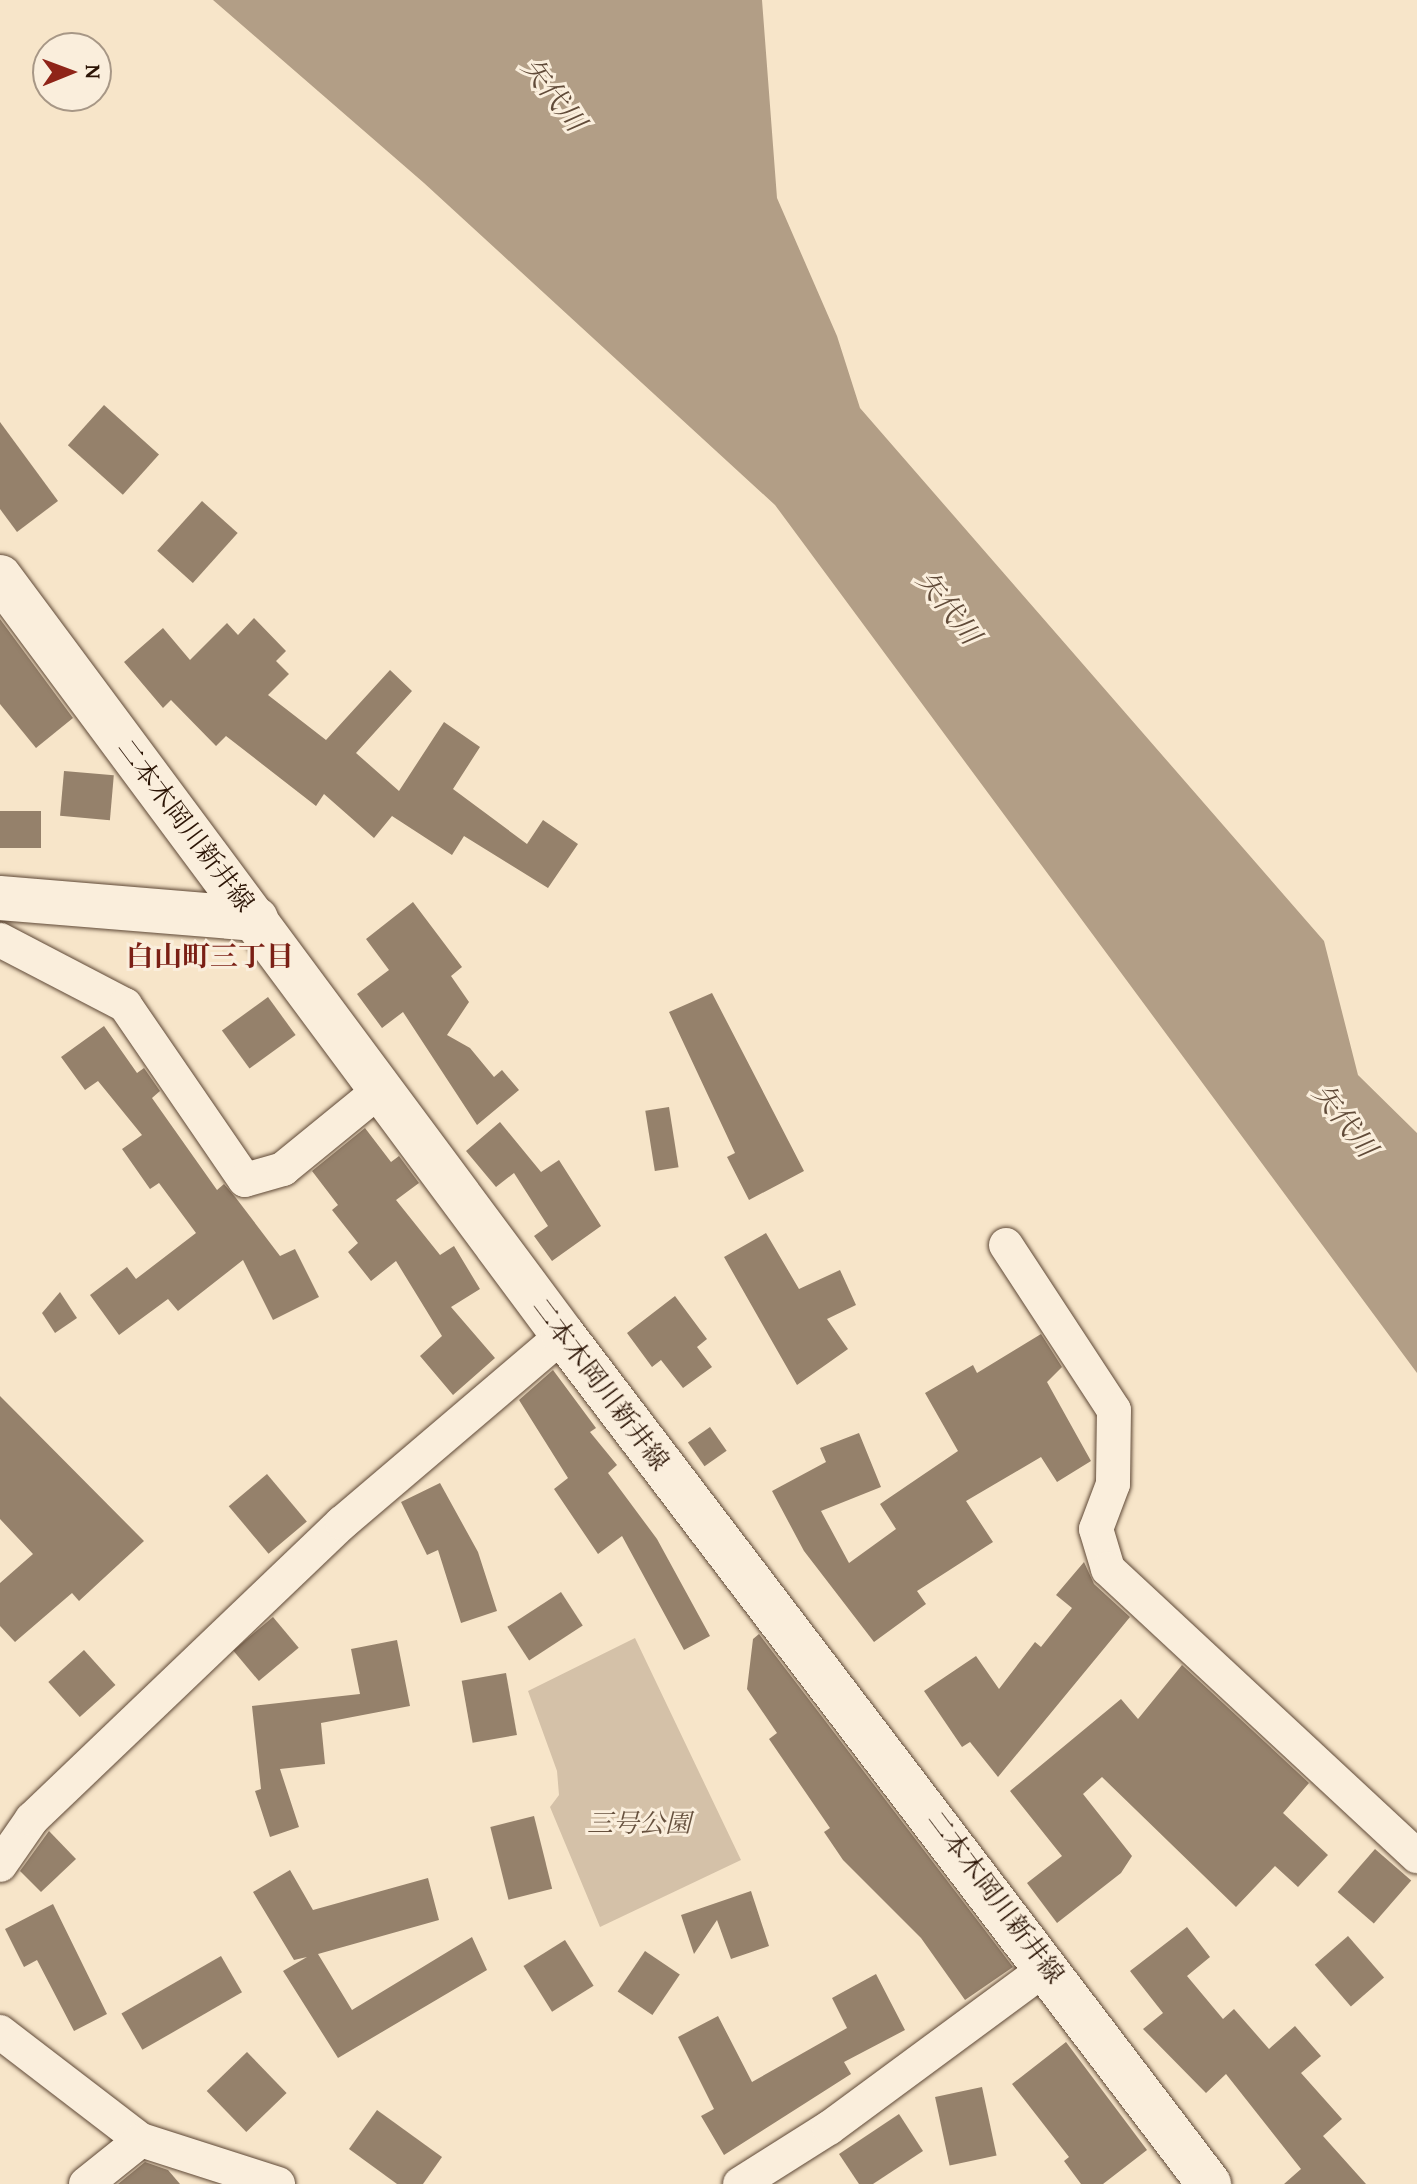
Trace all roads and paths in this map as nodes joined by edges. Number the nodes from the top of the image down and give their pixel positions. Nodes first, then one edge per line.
1 (0, 577) edge
2 (0, 898) edge
3 (256, 919) junction
4 (0, 940) edge
5 (381, 1089) junction
6 (1006, 1245) dead end
7 (563, 1335) junction
8 (1417, 1856) edge
9 (0, 1865) edge
10 (1049, 1966) junction
11 (0, 2032) edge
12 (141, 2140) junction
13 (86, 2184) edge
14 (278, 2184) edge
15 (740, 2184) edge
16 (1209, 2184) edge

1 - 3 main road, 二本木岡川新井線
2 - 3 main road
3 - 5 main road, 二本木岡川新井線
4 - 5 street
5 - 7 main road, 二本木岡川新井線
6 - 8 street
7 - 9 street
7 - 10 main road, 二本木岡川新井線
10 - 15 street
10 - 16 main road, 二本木岡川新井線
11 - 12 street
12 - 13 street
12 - 14 street

